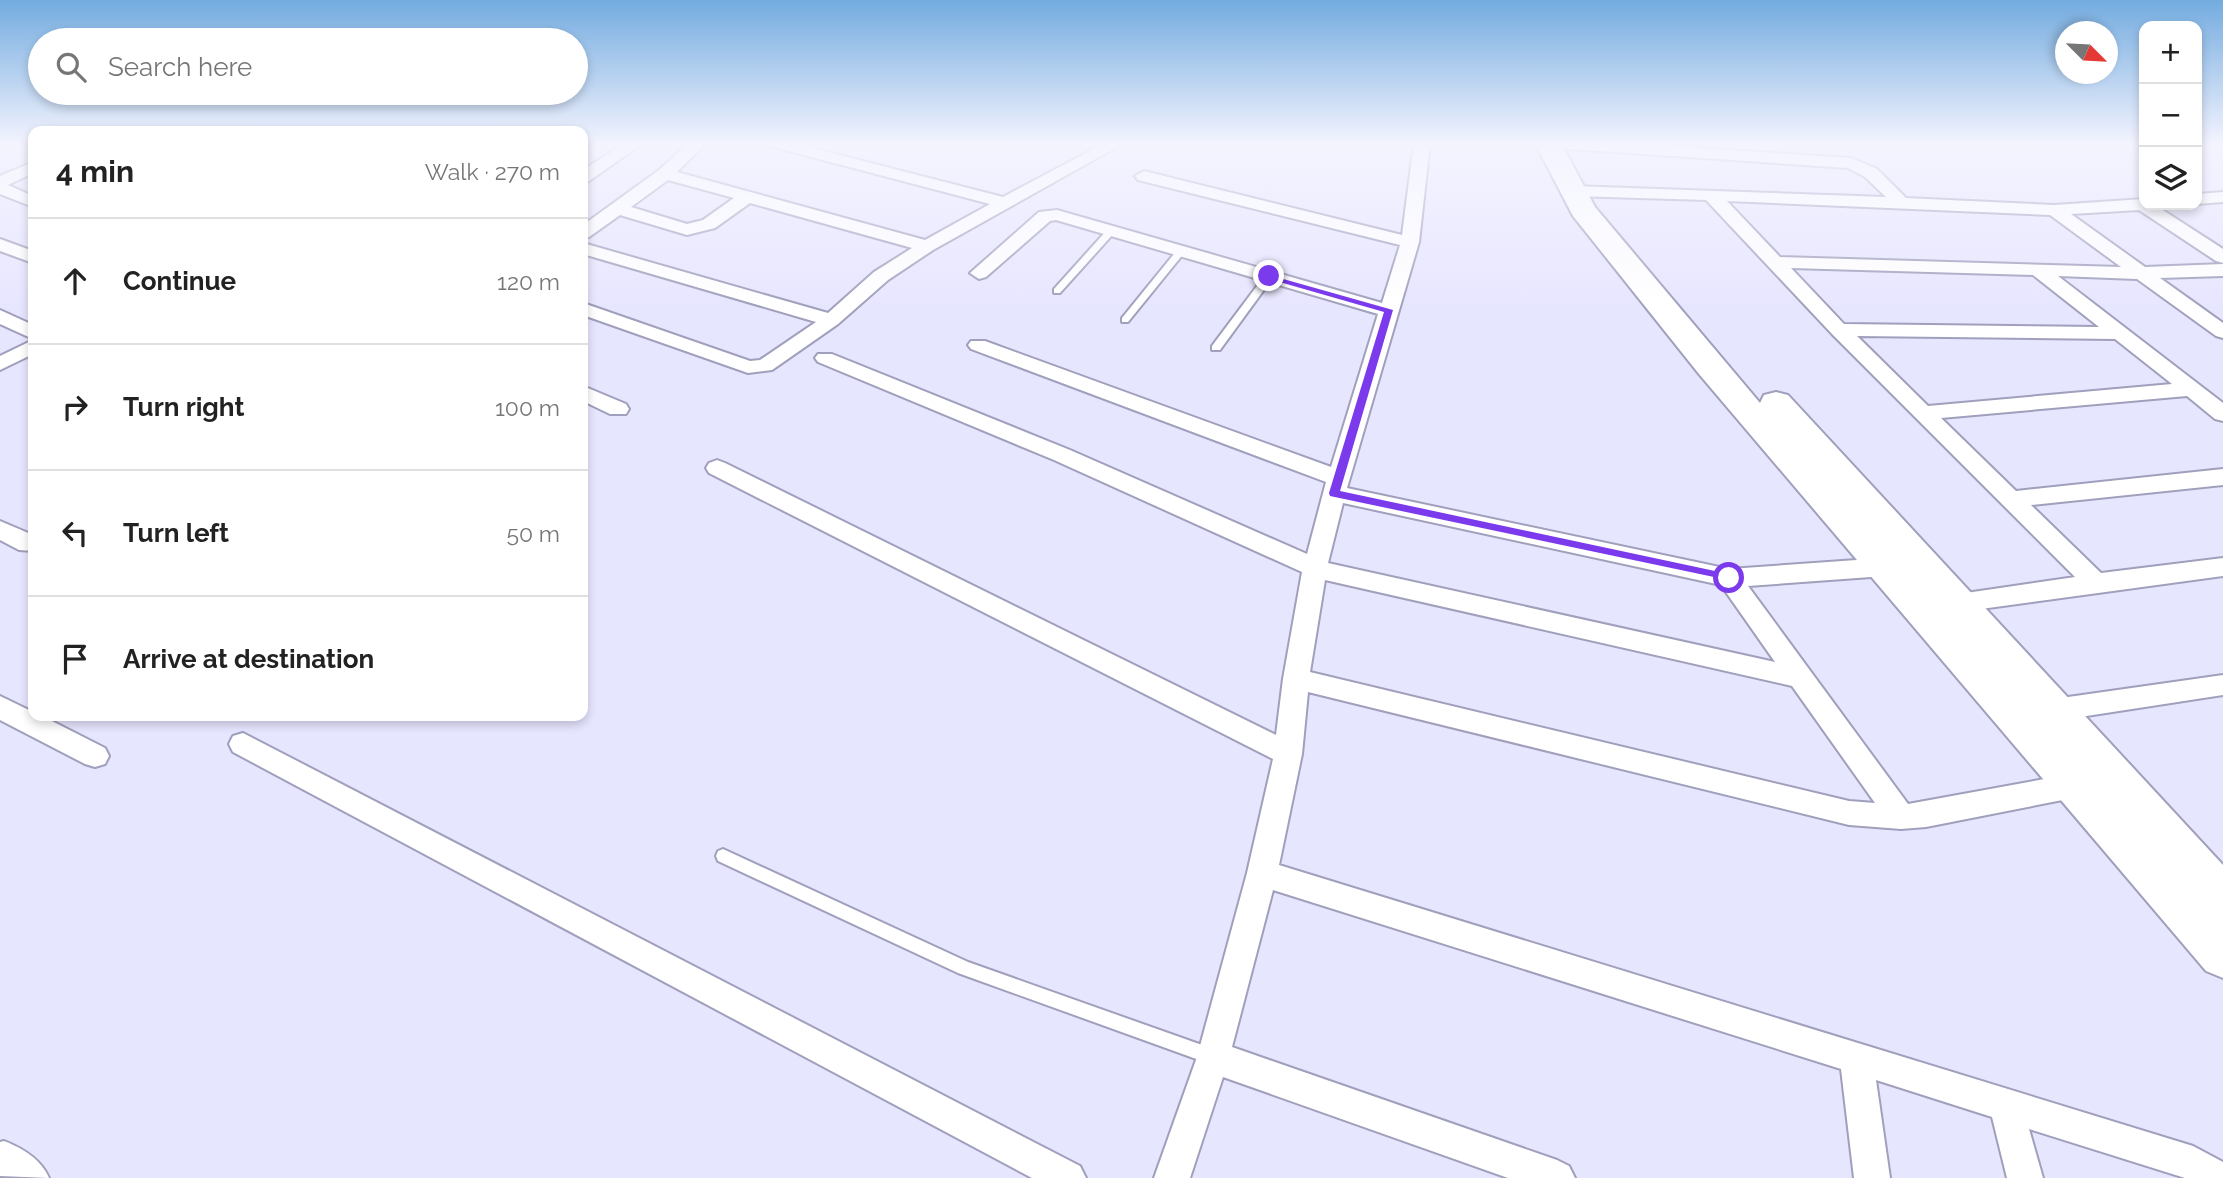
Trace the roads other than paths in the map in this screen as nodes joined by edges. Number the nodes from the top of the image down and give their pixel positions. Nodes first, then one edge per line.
1 (633, 198) edge
2 (745, 198) edge
3 (755, 198) edge
4 (986, 198) edge
5 (1014, 198) edge
6 (1233, 198) edge
7 (1415, 198) edge
8 (1583, 198) edge
9 (1714, 198) edge
10 (1782, 198) edge
11 (1896, 198) edge
12 (1005, 203) junction
13 (1901, 203) junction
14 (2139, 204) edge
15 (619, 209) junction
16 (2054, 210) junction
17 (2152, 210) edge
18 (588, 230) edge
19 (1111, 231) junction
20 (1410, 242) junction
21 (0, 244) edge
22 (927, 246) junction
23 (588, 249) edge
24 (1181, 251) junction
25 (28, 256) edge
26 (2223, 257) edge
27 (1775, 262) junction
28 (2038, 270) junction
29 (2223, 270) edge
30 (979, 272) dead end
31 (2141, 273) junction
32 (1269, 276) junction
33 (1057, 291) dead end
34 (1389, 310) junction
35 (588, 311) edge
36 (1, 317) edge
37 (831, 320) junction
38 (1125, 320) dead end
39 (28, 330) edge
40 (1839, 330) junction
41 (2223, 331) edge
42 (2120, 333) junction
43 (978, 345) dead end
44 (1216, 348) dead end
45 (28, 349) edge
46 (825, 358) dead end
47 (0, 364) edge
48 (2191, 389) junction
49 (588, 395) edge
50 (618, 409) dead end
51 (1923, 413) junction
52 (2223, 414) edge
53 (717, 468) dead end
54 (2223, 477) edge
55 (1337, 486) junction
56 (2011, 499) junction
57 (1868, 527) junction
58 (0, 529) edge
59 (28, 544) edge
60 (1885, 567) junction
61 (2223, 567) edge
62 (1315, 568) junction
63 (1729, 578) junction
64 (2096, 583) junction
65 (1959, 603) junction
66 (1801, 678) junction
67 (1296, 679) junction
68 (2223, 685) edge
69 (0, 707) edge
70 (2054, 710) junction
71 (243, 744) dead end
72 (1288, 754) junction
73 (95, 756) dead end
74 (2114, 776) junction
75 (2076, 786) junction
76 (1901, 817) junction
77 (723, 856) dead end
78 (1262, 873) junction
79 (2223, 898) edge
80 (2223, 955) edge
81 (1213, 1057) junction
82 (1856, 1058) junction
83 (2006, 1104) junction
84 (1068, 1178) edge
85 (1172, 1178) edge
86 (1558, 1178) edge
87 (1871, 1178) edge
88 (2025, 1178) edge
89 (2217, 1178) edge

1 - 15 street
2 - 15 street
3 - 22 street
4 - 12 street
5 - 12 street
6 - 20 street
7 - 20 street
8 - 57 main road
9 - 27 street
10 - 13 street
11 - 13 street
12 - 22 street
13 - 16 street
14 - 16 street
15 - 18 street
16 - 31 street
17 - 26 street
19 - 24 street
19 - 30 street
19 - 33 lane
20 - 34 street
21 - 25 street
22 - 37 street
23 - 37 street
24 - 32 street
24 - 38 lane
27 - 28 street
27 - 40 street
28 - 31 street
28 - 42 street
29 - 31 street
31 - 41 street
32 - 34 street
32 - 44 lane
34 - 55 street
35 - 37 street
36 - 39 street
40 - 42 street
40 - 51 street
42 - 48 street
43 - 55 street
45 - 47 street
46 - 62 street
48 - 51 street
48 - 52 street
49 - 50 street
51 - 56 street
53 - 72 street
54 - 56 street
55 - 62 street
55 - 63 street
56 - 64 street
57 - 60 main road
57 - 65 main road
58 - 59 street
60 - 63 street
60 - 75 main road
61 - 64 street
62 - 66 street
62 - 67 street
63 - 66 street
64 - 65 street
65 - 70 main road
66 - 76 street
67 - 72 street
67 - 76 street
68 - 70 street
69 - 73 street
70 - 74 main road
71 - 84 street
72 - 78 street
74 - 75 street
74 - 79 main road
75 - 76 street
75 - 80 main road
77 - 81 lane
78 - 81 street
78 - 82 street
81 - 85 street
81 - 86 street
82 - 83 street
82 - 87 street
83 - 88 street
83 - 89 street

